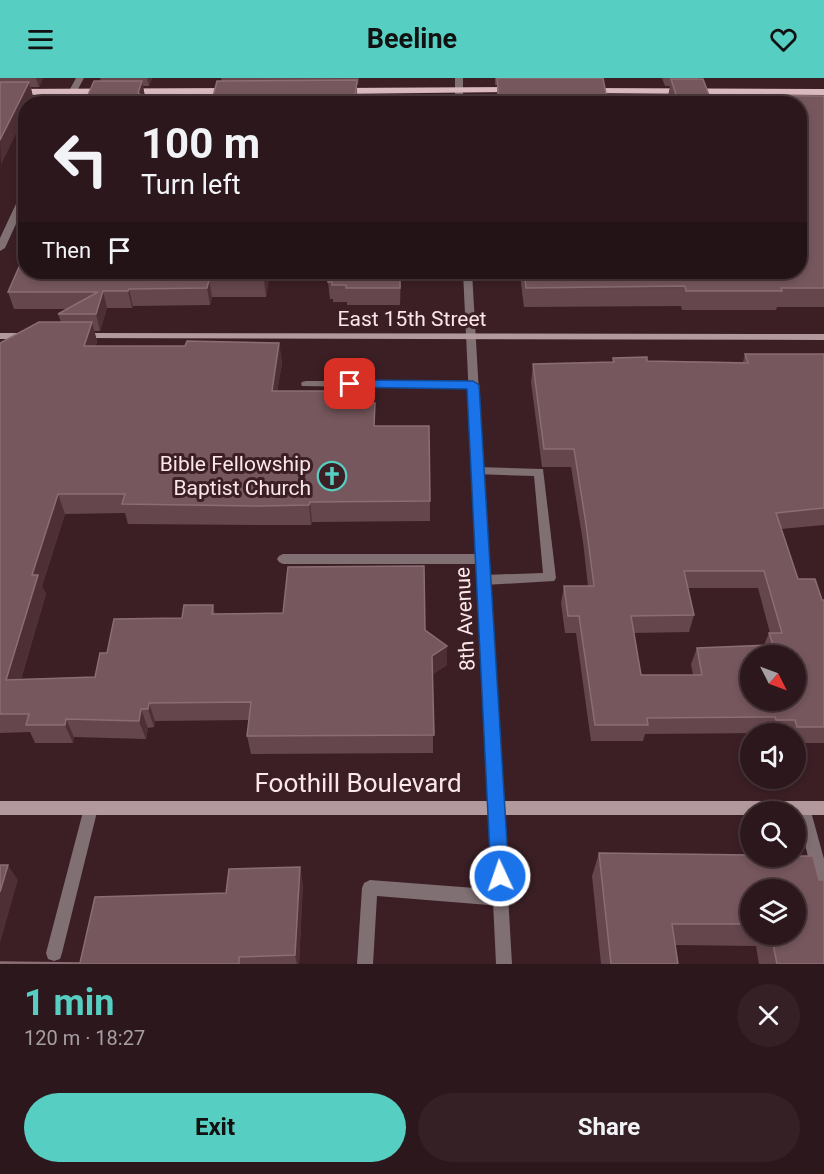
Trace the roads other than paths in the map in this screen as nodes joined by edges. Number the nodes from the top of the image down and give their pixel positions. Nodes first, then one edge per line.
1 (80, 78) edge
2 (459, 78) edge
3 (459, 90) junction
4 (524, 90) edge
5 (572, 90) edge
6 (244, 91) edge
7 (325, 91) edge
8 (0, 92) edge
9 (72, 92) junction
10 (824, 92) edge
11 (70, 96) edge
12 (459, 96) edge
13 (18, 209) edge
14 (0, 248) edge
15 (467, 279) edge
16 (0, 336) edge
17 (36, 336) edge
18 (72, 336) edge
19 (470, 337) junction
20 (824, 337) edge
21 (306, 384) dead end
22 (473, 385) junction
23 (478, 471) junction
24 (283, 559) dead end
25 (483, 559) junction
26 (484, 580) junction
27 (0, 808) edge
28 (91, 808) junction
29 (496, 808) junction
30 (740, 808) edge
31 (806, 808) edge
32 (824, 808) edge
33 (806, 820) edge
34 (824, 889) edge
35 (501, 898) junction
36 (54, 952) dead end
37 (365, 964) edge
38 (504, 964) edge

1 - 9 street
2 - 3 street
3 - 4 main road
3 - 7 main road
3 - 12 street
5 - 10 main road
6 - 9 main road
8 - 9 main road
9 - 11 street
13 - 14 street
15 - 19 street, 8th Avenue
16 - 17 main road
18 - 19 main road, East 15th Street
19 - 20 main road, East 15th Street
19 - 22 street, 8th Avenue
21 - 22 street
22 - 23 street, 8th Avenue
23 - 25 street, 8th Avenue
23 - 26 street
24 - 25 street
25 - 26 street, 8th Avenue
26 - 29 street, 8th Avenue
27 - 28 main road, Foothill Boulevard
28 - 29 main road, Foothill Boulevard
28 - 36 street
29 - 30 main road, Foothill Boulevard
29 - 35 street, 8th Avenue
31 - 32 main road, Foothill Boulevard
33 - 34 street
35 - 37 street
35 - 38 street, 8th Avenue

